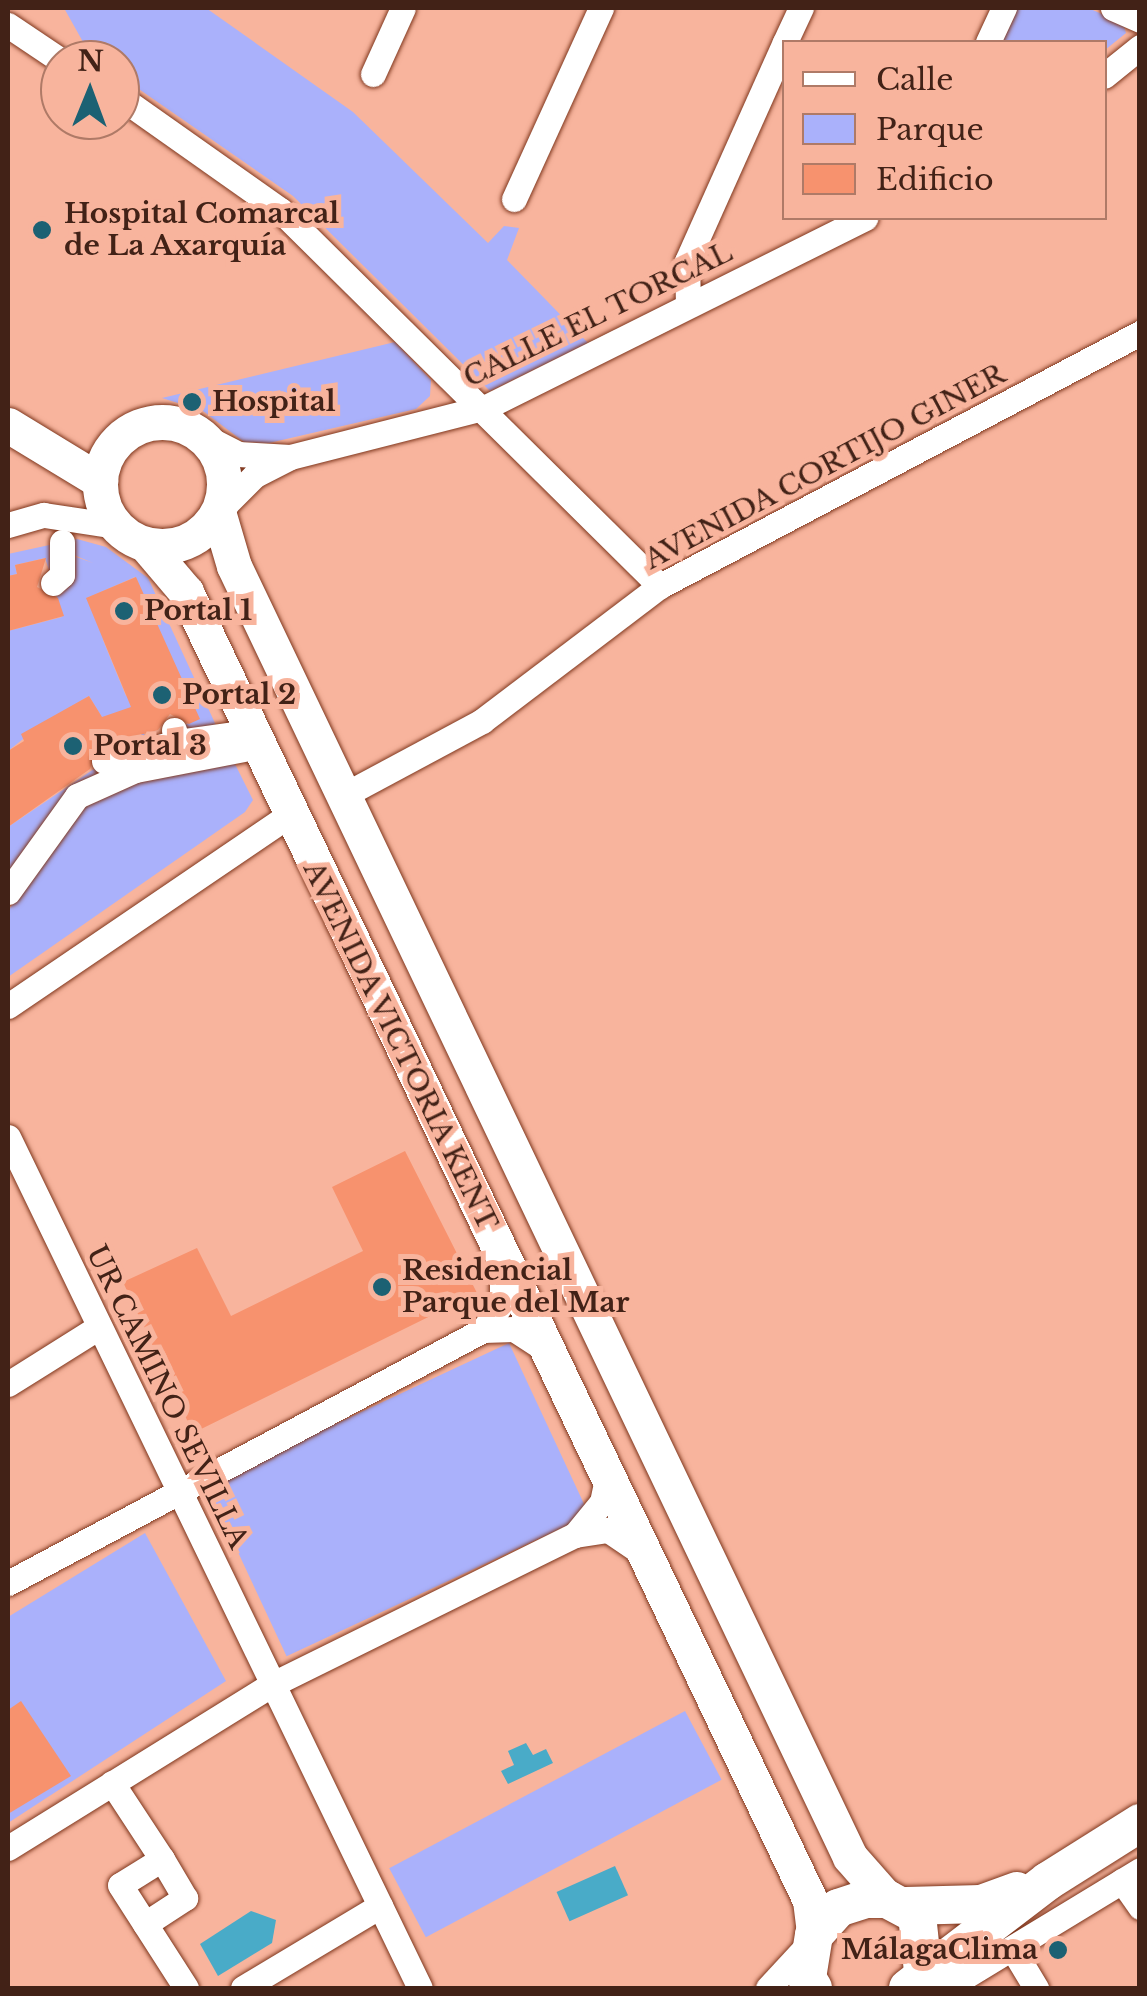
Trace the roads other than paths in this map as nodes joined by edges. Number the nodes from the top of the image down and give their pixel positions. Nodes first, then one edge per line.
1 (403, 8) edge
2 (601, 8) edge
3 (801, 8) edge
4 (1004, 8) edge
5 (1113, 8) edge
6 (1140, 20) edge
7 (8, 24) edge
8 (786, 40) edge
9 (989, 40) edge
10 (40, 46) edge
11 (1140, 47) edge
12 (782, 50) edge
13 (374, 74) dead end
14 (1107, 74) edge
15 (140, 111) edge
16 (514, 199) dead end
17 (861, 220) edge
18 (688, 306) junction
19 (1140, 333) edge
20 (486, 406) junction
21 (20, 431) edge
22 (119, 436) junction
23 (206, 438) junction
24 (290, 457) junction
25 (100, 481) junction
26 (220, 512) junction
27 (8, 524) edge
28 (116, 526) junction
29 (62, 542) dead end
30 (146, 546) junction
31 (53, 584) dead end
32 (660, 586) junction
33 (252, 740) junction
34 (104, 760) dead end
35 (344, 795) junction
36 (290, 814) junction
37 (8, 892) edge
38 (8, 1006) edge
39 (8, 1136) edge
40 (502, 1260) junction
41 (100, 1328) junction
42 (483, 1330) junction
43 (545, 1349) junction
44 (8, 1384) edge
45 (607, 1478) junction
46 (178, 1488) junction
47 (575, 1536) junction
48 (640, 1550) junction
49 (8, 1583) edge
50 (273, 1684) junction
51 (112, 1783) junction
52 (1140, 1823) edge
53 (8, 1848) edge
54 (162, 1859) junction
55 (1131, 1875) edge
56 (1048, 1880) junction
57 (896, 1903) junction
58 (380, 1906) junction
59 (1140, 1907) edge
60 (145, 1924) junction
61 (1015, 1953) junction
62 (807, 1963) edge
63 (936, 1985) edge
64 (186, 1988) edge
65 (243, 1988) edge
66 (420, 1988) edge
67 (768, 1988) edge
68 (1036, 1988) edge

1 - 13 street
2 - 16 street
3 - 8 street
4 - 9 street
5 - 6 street
7 - 10 street
11 - 14 street
12 - 18 street
15 - 20 street
17 - 18 street, CALLE EL TORCAL
18 - 20 street, CALLE EL TORCAL
19 - 32 street, AVENIDA CORTIJO GINER
20 - 24 street, CALLE EL TORCAL
20 - 32 street
21 - 22 street
21 - 25 street
22 - 23 street
22 - 25 street
23 - 24 street
23 - 26 street
24 - 26 street
25 - 28 street
26 - 30 street
26 - 35 street, AVENIDA VICTORIA KENT
27 - 28 street
28 - 30 street
29 - 31 street
30 - 33 street, AVENIDA VICTORIA KENT
32 - 35 street, AVENIDA CORTIJO GINER
33 - 34 street
33 - 36 street, AVENIDA VICTORIA KENT
33 - 37 street
35 - 57 street, AVENIDA VICTORIA KENT
36 - 38 street
36 - 40 street, AVENIDA VICTORIA KENT
39 - 41 street, UR CAMINO SEVILLA
40 - 42 street
40 - 43 street, AVENIDA VICTORIA KENT
41 - 44 street
41 - 46 street, UR CAMINO SEVILLA
42 - 43 street
42 - 46 street
43 - 45 street, AVENIDA VICTORIA KENT
45 - 47 street
45 - 48 street, AVENIDA VICTORIA KENT
46 - 49 street
46 - 50 street, UR CAMINO SEVILLA
47 - 48 street
47 - 50 street
48 - 62 street, AVENIDA VICTORIA KENT
50 - 51 street
50 - 58 street, UR CAMINO SEVILLA
51 - 53 street
51 - 54 street
52 - 56 main road
54 - 60 street
54 - 60 street
55 - 59 street
55 - 61 street
56 - 57 main road
56 - 63 main road
57 - 62 main road
57 - 63 main road
58 - 65 street
58 - 66 street, UR CAMINO SEVILLA
60 - 64 street
61 - 63 street
61 - 68 street
62 - 67 street

